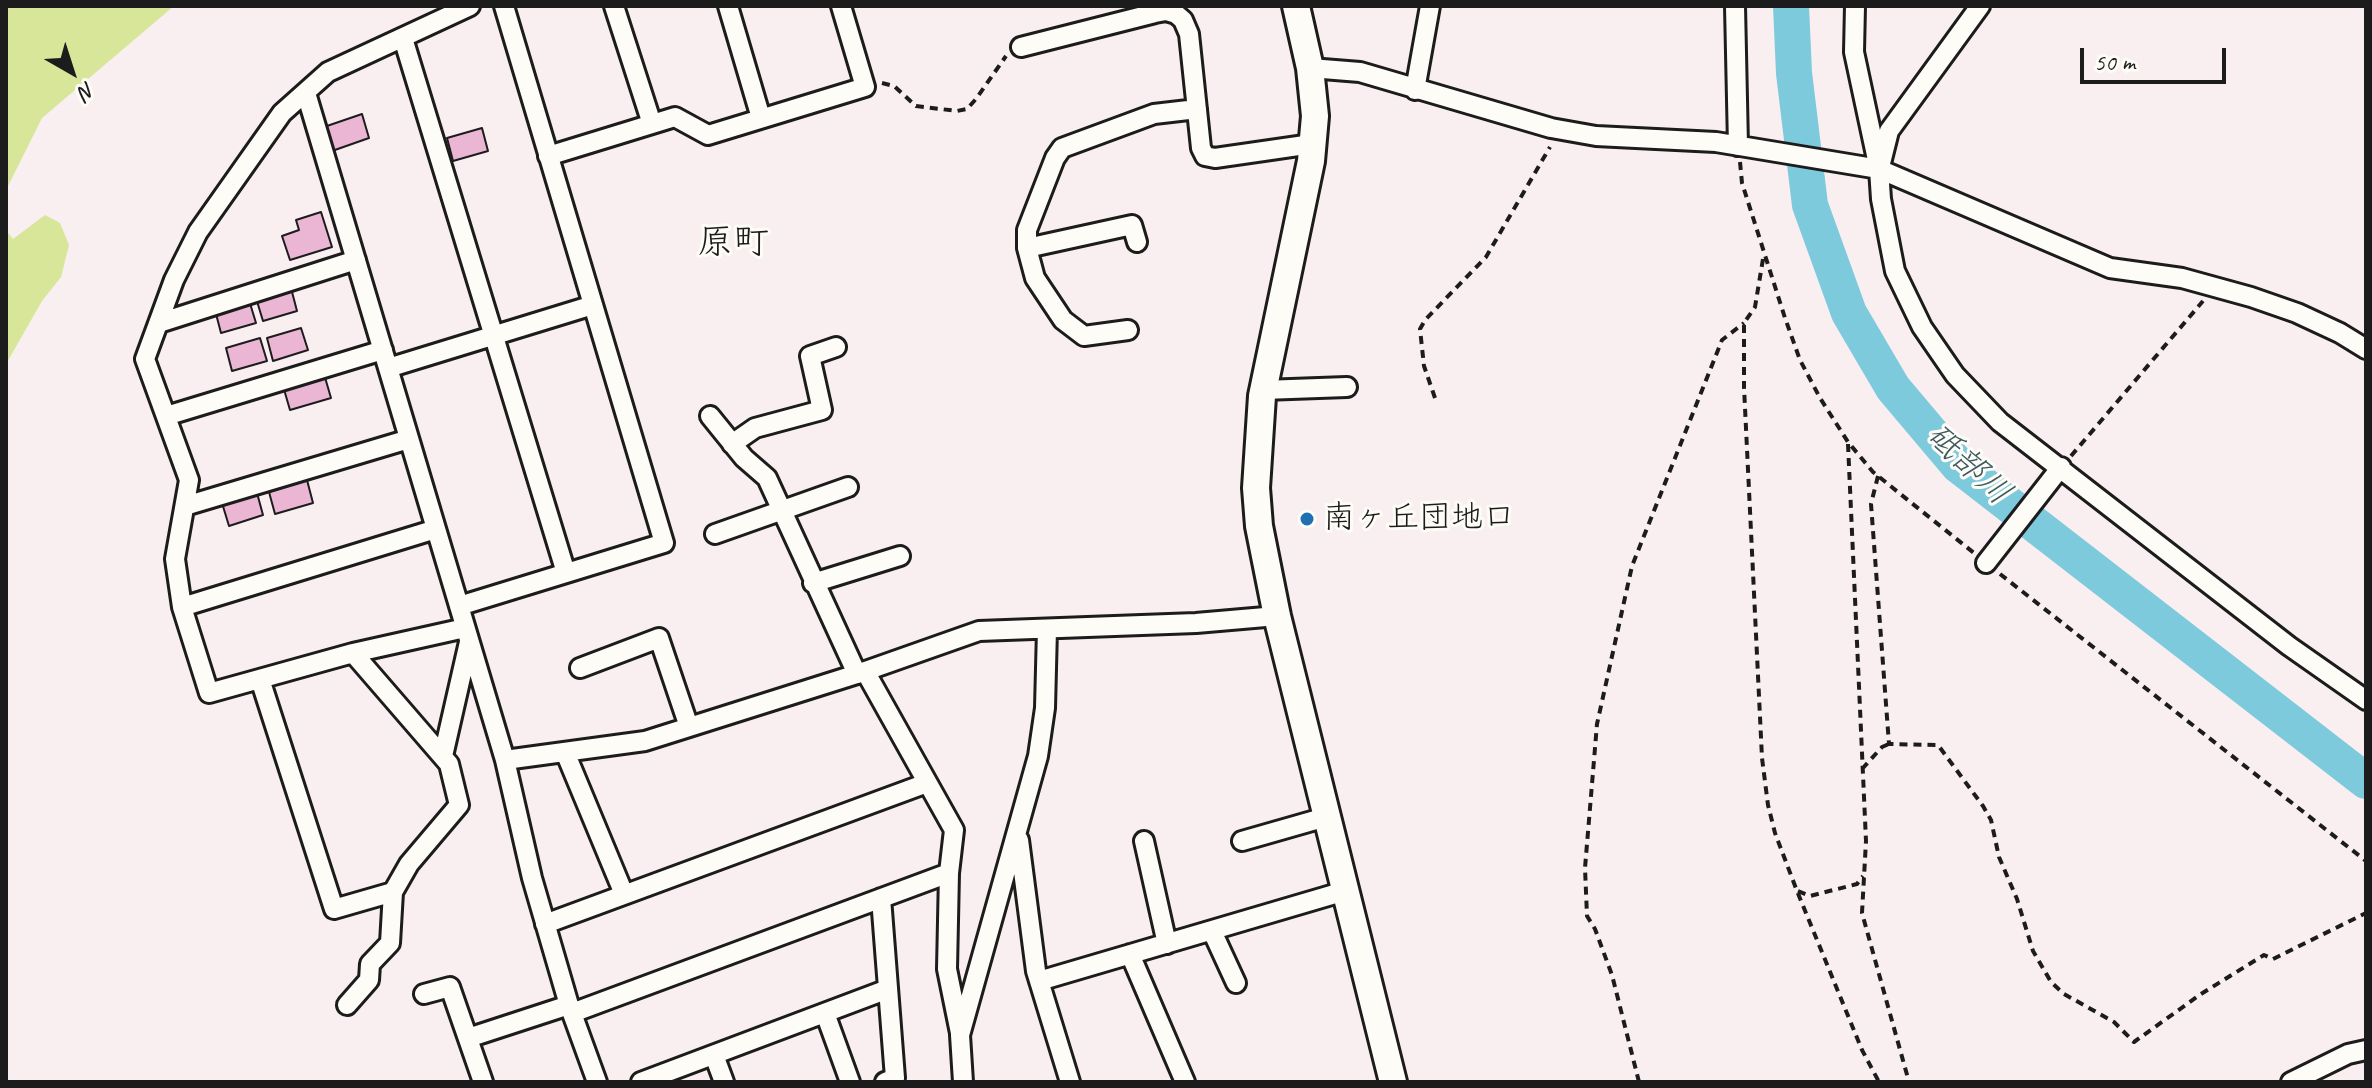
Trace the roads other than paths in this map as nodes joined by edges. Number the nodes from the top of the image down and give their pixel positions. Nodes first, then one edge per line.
1 (470, 6) edge
2 (504, 6) edge
3 (614, 6) edge
4 (728, 6) edge
5 (841, 6) edge
6 (1296, 6) edge
7 (1430, 6) edge
8 (1735, 6) edge
9 (1855, 6) edge
10 (1980, 6) edge
11 (403, 38) junction
12 (1021, 47) road end
13 (1310, 68) junction
14 (1415, 90) junction
15 (306, 93) junction
16 (1197, 109) junction
17 (761, 118) junction
18 (652, 124) junction
19 (1312, 144) junction
20 (1746, 147) junction
21 (548, 156) junction
22 (1872, 168) junction
23 (1137, 242) dead end
24 (1027, 248) junction
25 (356, 260) junction
26 (593, 305) junction
27 (159, 323) junction
28 (1128, 330) dead end
29 (493, 336) junction
30 (836, 347) dead end
31 (2366, 349) edge
32 (385, 359) junction
33 (1347, 387) dead end
34 (1263, 390) junction
35 (166, 416) junction
36 (710, 416) dead end
37 (409, 439) junction
38 (732, 444) junction
39 (2058, 470) junction
40 (848, 487) dead end
41 (185, 506) junction
42 (783, 509) junction
43 (436, 529) junction
44 (715, 534) dead end
45 (900, 556) dead end
46 (1989, 560) road end
47 (566, 573) junction
48 (813, 583) junction
49 (459, 606) junction
50 (182, 607) junction
51 (1277, 616) junction
52 (1047, 629) junction
53 (467, 634) junction
54 (353, 653) junction
55 (580, 668) dead end
56 (861, 672) junction
57 (260, 679) junction
58 (2366, 700) edge
59 (689, 727) junction
60 (565, 752) junction
61 (443, 756) junction
62 (505, 760) junction
63 (927, 783) junction
64 (1326, 817) junction
65 (1018, 829) junction
66 (1144, 841) dead end
67 (1242, 841) dead end
68 (949, 873) junction
69 (1345, 891) junction
70 (393, 892) junction
71 (624, 894) junction
72 (881, 898) junction
73 (545, 924) junction
74 (1212, 931) junction
75 (1167, 944) junction
76 (1130, 954) junction
77 (1039, 981) junction
78 (1236, 983) dead end
79 (888, 989) junction
80 (424, 994) dead end
81 (347, 1005) dead end
82 (571, 1009) junction
83 (825, 1013) junction
84 (960, 1035) junction
85 (468, 1038) junction
86 (2365, 1051) edge
87 (714, 1055) junction
88 (483, 1082) edge
89 (597, 1082) edge
90 (641, 1082) edge
91 (724, 1082) edge
92 (850, 1082) edge
93 (885, 1082) edge
94 (963, 1082) edge
95 (1070, 1082) edge
96 (1185, 1082) edge
97 (1393, 1082) edge
98 (2291, 1082) edge

1 - 11 street
2 - 21 street
3 - 18 street
4 - 17 street
5 - 17 street
6 - 13 street
7 - 14 street
8 - 20 street
9 - 22 street
10 - 22 street
11 - 15 street
11 - 29 street
12 - 16 street
13 - 14 street
13 - 19 street
14 - 20 street
15 - 25 street
15 - 27 street
16 - 19 street
16 - 24 street
17 - 18 street
18 - 21 street
19 - 34 street
20 - 22 street
21 - 26 street
22 - 31 street
22 - 39 street
23 - 24 street
24 - 28 street
25 - 27 street
25 - 32 street
26 - 29 street
26 - 47 street
27 - 35 street
29 - 32 street
29 - 47 street
30 - 38 street
32 - 35 street
32 - 37 street
33 - 34 street
34 - 51 street
35 - 41 street
36 - 38 street
37 - 41 street
37 - 43 street
38 - 42 street
39 - 46 street
39 - 58 street
40 - 42 street
41 - 50 street
42 - 44 street
42 - 48 street
43 - 49 street
43 - 50 street
45 - 48 street
47 - 49 street
48 - 56 street
49 - 53 street
50 - 57 street
51 - 52 street
51 - 64 street
52 - 56 street
52 - 65 street
53 - 54 street
53 - 61 street
53 - 62 street
54 - 57 street
54 - 61 street
55 - 59 street
56 - 59 street
56 - 63 street
57 - 70 street
59 - 60 street
60 - 62 street
60 - 71 street
61 - 70 street
62 - 73 street
63 - 68 street
63 - 71 street
64 - 67 street
64 - 69 street
65 - 77 street
65 - 84 street
66 - 75 street
68 - 72 street
68 - 84 street
69 - 74 street
69 - 97 street
70 - 81 street
71 - 73 street
72 - 79 street
72 - 82 street
73 - 82 street
74 - 75 street
74 - 78 street
75 - 76 street
76 - 77 street
76 - 96 street
77 - 95 street
79 - 83 street
79 - 93 street
80 - 85 street
82 - 85 street
82 - 89 street
83 - 87 street
83 - 92 street
84 - 94 street
85 - 88 street
86 - 98 street
87 - 90 street
87 - 91 street

